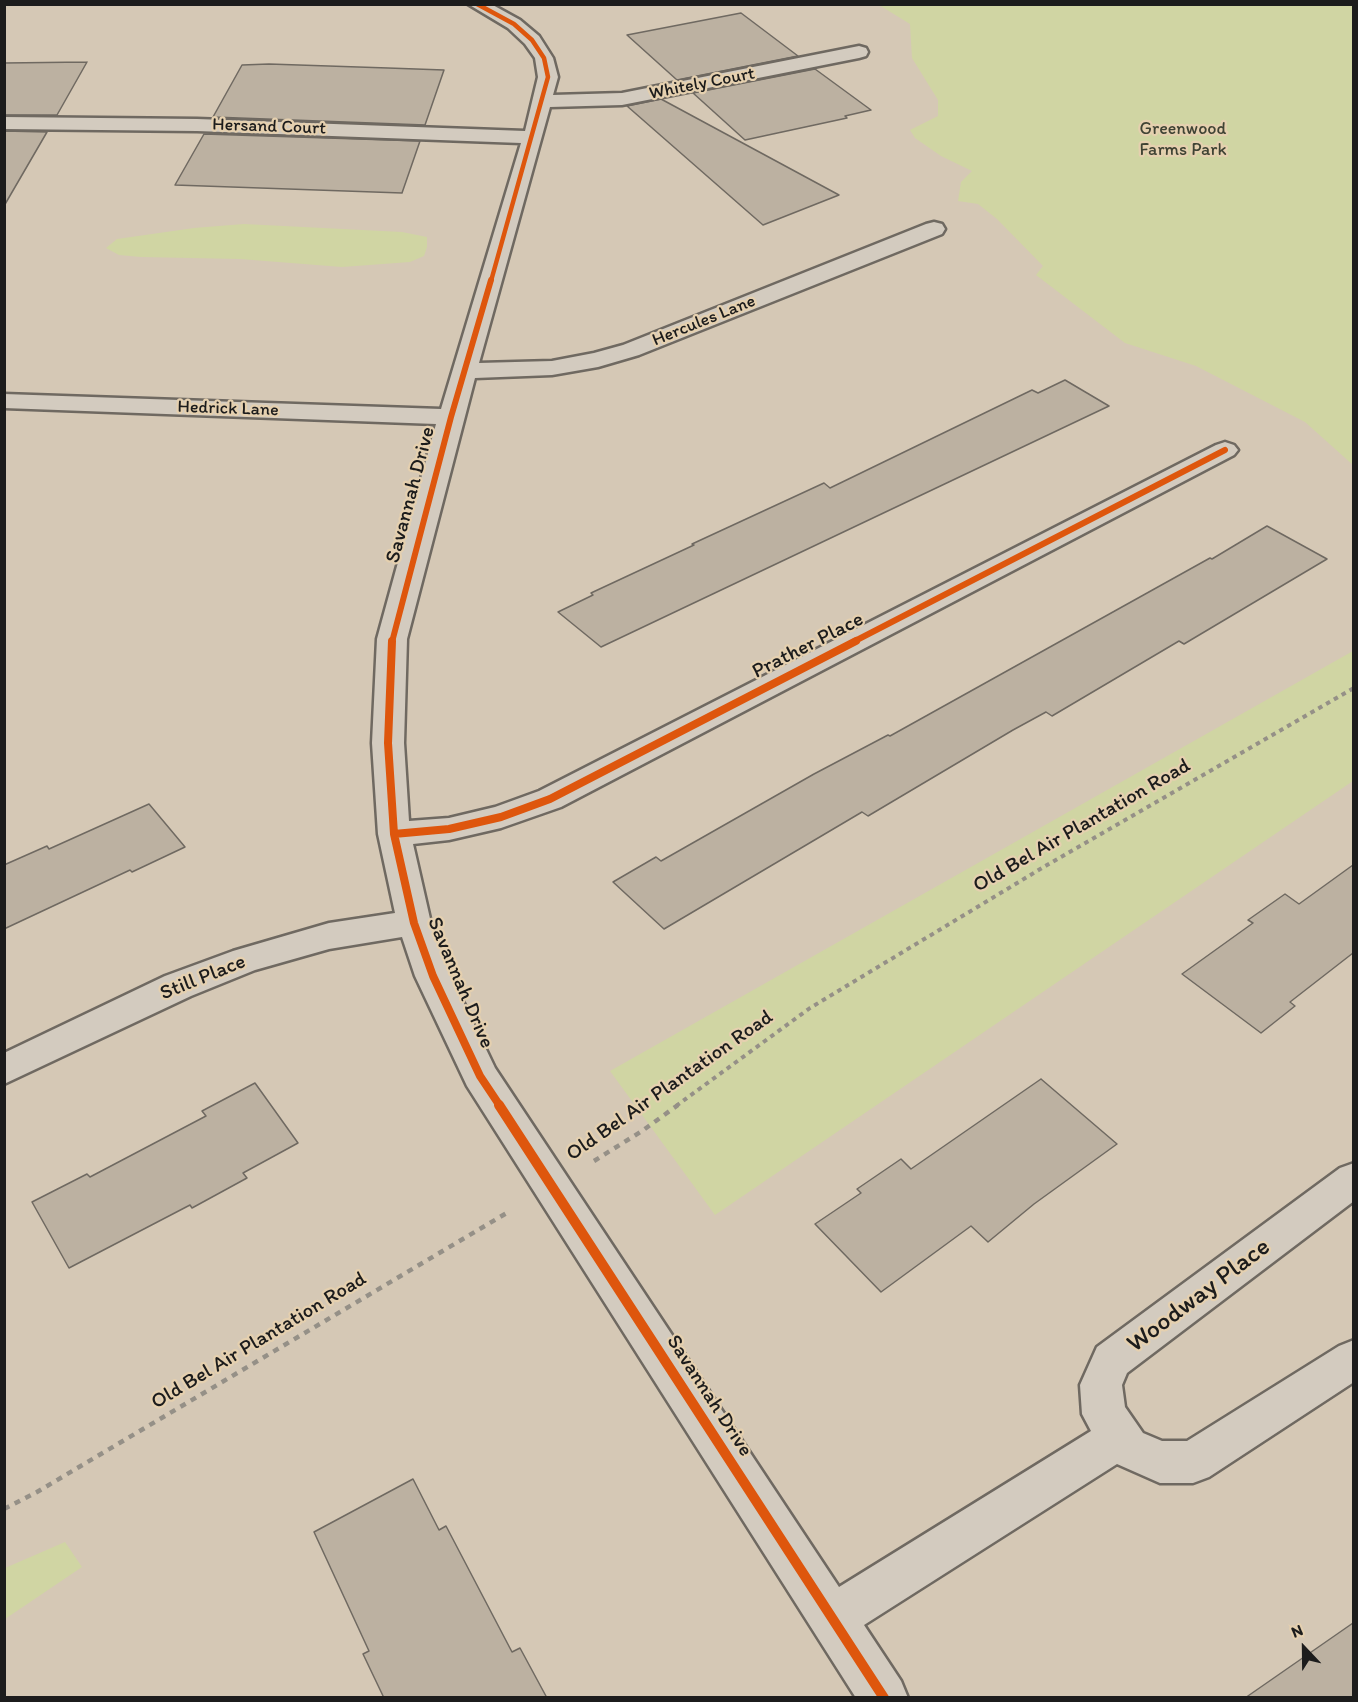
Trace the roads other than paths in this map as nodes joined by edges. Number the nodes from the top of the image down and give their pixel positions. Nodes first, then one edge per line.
1 (477, 4) edge
2 (859, 52) dead end
3 (543, 101) junction
4 (4, 123) edge
5 (533, 137) junction
6 (933, 229) dead end
7 (464, 370) junction
8 (4, 401) edge
9 (451, 417) junction
10 (1225, 450) dead end
11 (394, 834) junction
12 (414, 923) junction
13 (4, 1070) edge
14 (1353, 1179) edge
15 (1353, 1359) edge
16 (1119, 1438) junction
17 (832, 1617) junction
18 (884, 1698) edge

1 - 3 street, Savannah Drive
2 - 3 street, Whitely Court
3 - 5 street, Savannah Drive
4 - 5 street, Hersand Court
5 - 7 street, Savannah Drive
6 - 7 street, Hercules Lane
7 - 9 street, Savannah Drive
8 - 9 street, Hedrick Lane
9 - 11 street, Savannah Drive
10 - 11 street, Prather Place
11 - 12 street, Savannah Drive
12 - 13 street, Still Place
12 - 17 street, Savannah Drive
14 - 16 street, Woodway Place
15 - 16 street, Woodway Place
16 - 17 street
17 - 18 street, Savannah Drive

